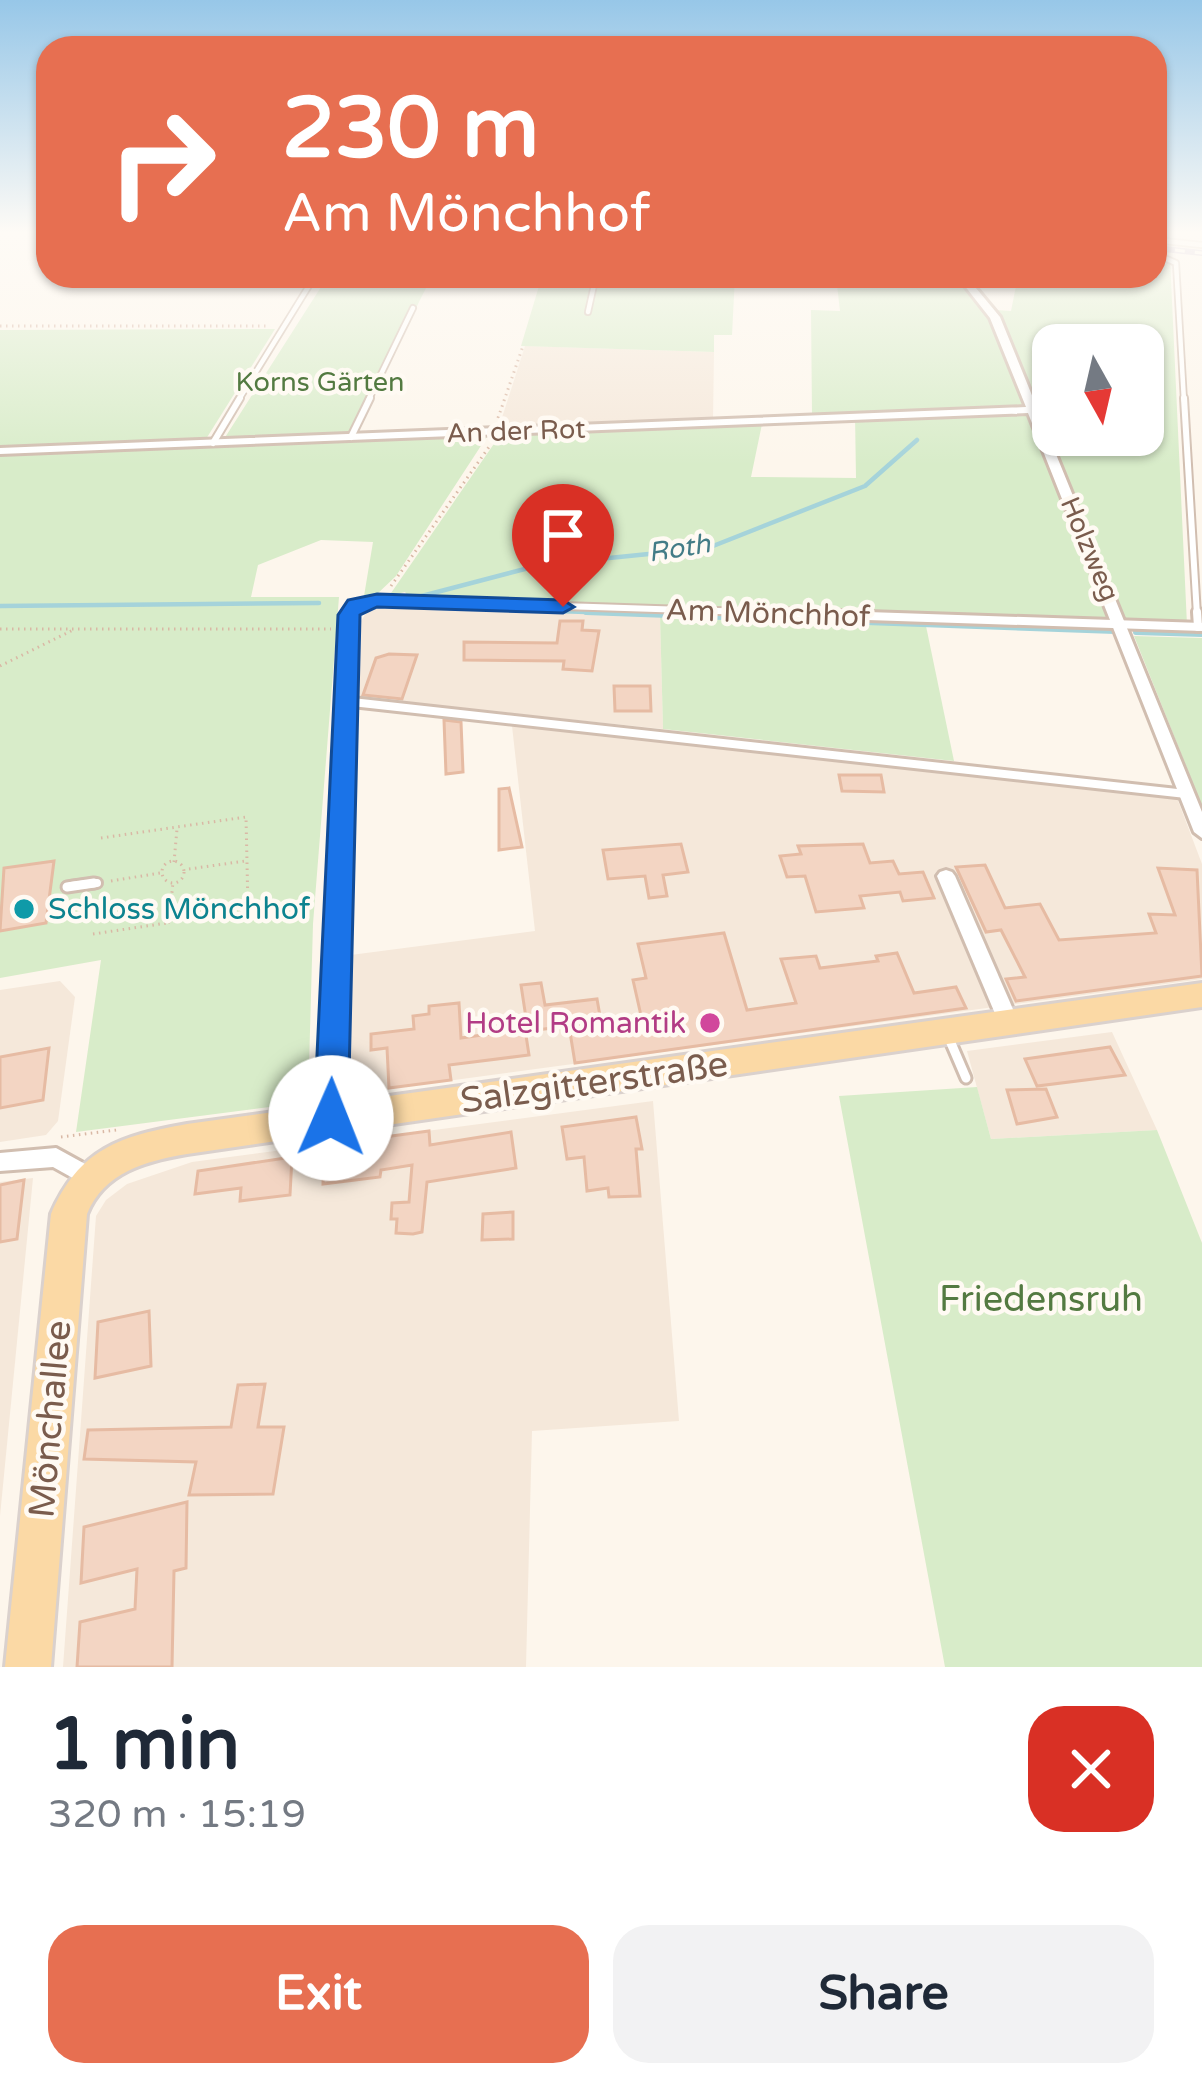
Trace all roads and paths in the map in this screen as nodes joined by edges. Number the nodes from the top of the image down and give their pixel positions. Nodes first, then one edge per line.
1 (294, 310) edge
2 (412, 310) edge
3 (990, 310) edge
4 (1179, 310) edge
5 (0, 326) edge
6 (284, 326) junction
7 (523, 346) dead end
8 (1032, 410) joint
9 (496, 432) junction
10 (351, 437) junction
11 (213, 443) junction
12 (0, 451) edge
13 (1051, 456) edge
14 (377, 600) junction
15 (1122, 625) junction
16 (1200, 627) edge
17 (76, 628) junction
18 (0, 629) edge
19 (345, 629) junction
20 (0, 666) edge
21 (343, 701) junction
22 (1187, 794) junction
23 (177, 827) junction
24 (1202, 832) edge
25 (100, 838) dead end
26 (247, 861) junction
27 (173, 863) junction
28 (186, 869) junction
29 (160, 873) junction
30 (946, 876) dead end
31 (172, 882) junction
32 (97, 883) joint
33 (68, 887) dead end
34 (169, 922) junction
35 (93, 934) dead end
36 (1202, 995) edge
37 (1009, 1023) junction
38 (945, 1032) junction
39 (966, 1078) dead end
40 (331, 1118) junction
41 (0, 1162) edge
42 (89, 1177) junction
43 (28, 1667) edge

1 - 6 lane
2 - 10 lane
3 - 8 street, Holzweg
4 - 16 lane
5 - 6 path
6 - 11 lane
7 - 9 path
8 - 9 street, An der Rot
9 - 10 street, An der Rot
9 - 14 path
10 - 11 street, An der Rot
11 - 12 street, An der Rot
13 - 15 street, Holzweg
14 - 15 lane, Am Mönchhof
14 - 19 lane
15 - 16 lane, Am Mönchhof
15 - 22 street, Holzweg
17 - 18 path
17 - 19 path
17 - 20 path
19 - 21 lane
21 - 22 lane
21 - 40 lane
22 - 24 street, Holzweg
23 - 25 path
23 - 26 path
23 - 27 path
26 - 28 path
26 - 34 path
27 - 28 path
27 - 29 path
28 - 31 path
29 - 31 path
29 - 32 path
30 - 37 street
31 - 34 path
32 - 33 lane
34 - 35 path
36 - 37 main road, Salzgitterstraße
37 - 38 main road, Salzgitterstraße
38 - 39 lane
38 - 40 main road, Salzgitterstraße
40 - 42 main road, Salzgitterstraße
41 - 42 street
42 - 43 main road, Mönchallee

